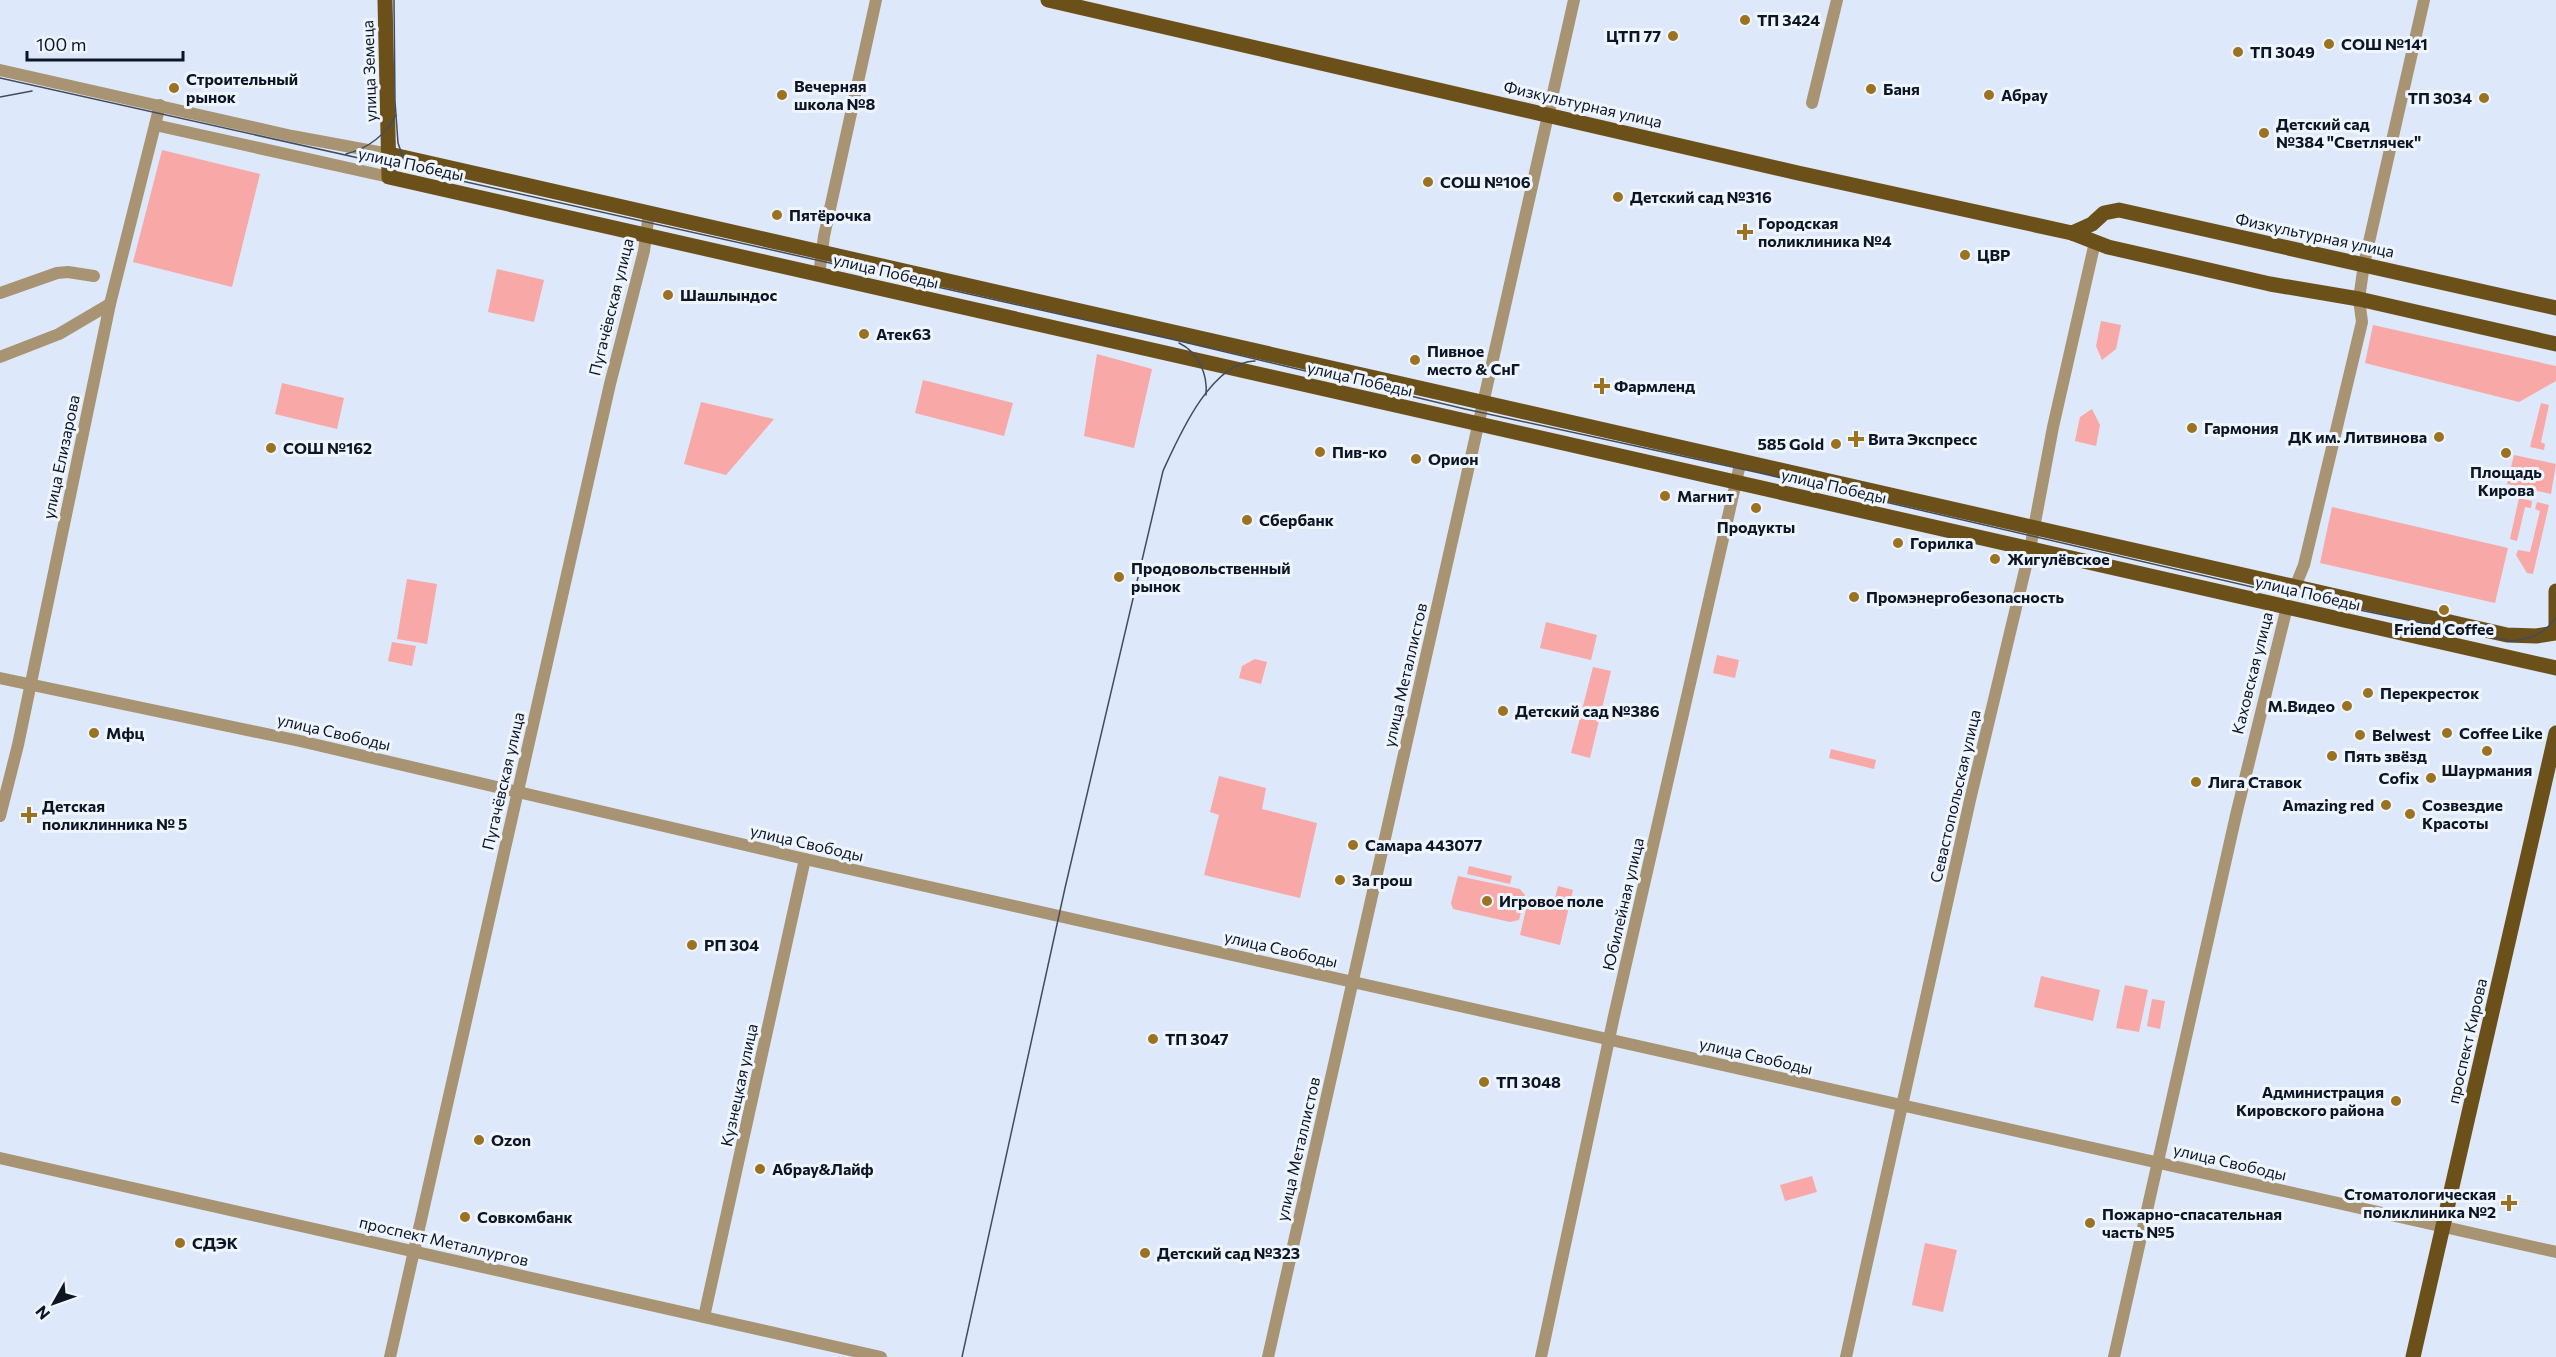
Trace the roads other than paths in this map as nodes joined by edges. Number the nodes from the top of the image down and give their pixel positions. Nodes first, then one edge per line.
1 (385, 0) edge
2 (876, 0) edge
3 (1048, 0) edge
4 (1574, 0) edge
5 (1837, 0) edge
6 (2424, 0) edge
7 (0, 70) edge
8 (1812, 104) dead end
9 (160, 105) junction
10 (1548, 115) junction
11 (155, 124) junction
12 (389, 154) junction
13 (389, 177) junction
14 (649, 213) junction
15 (2099, 218) junction
16 (2072, 233) junction
17 (646, 236) junction
18 (2102, 245) junction
19 (822, 252) junction
20 (2364, 264) junction
21 (819, 275) junction
22 (94, 276) dead end
23 (0, 292) edge
24 (2359, 299) junction
25 (110, 304) junction
26 (2556, 308) edge
27 (2556, 344) edge
28 (0, 357) edge
29 (1483, 403) junction
30 (1479, 424) junction
31 (1741, 460) junction
32 (1737, 483) junction
33 (2034, 527) junction
34 (2030, 549) junction
35 (2295, 587) junction
36 (2556, 591) edge
37 (2287, 607) junction
38 (2556, 625) edge
39 (2556, 633) edge
40 (2556, 668) edge
41 (0, 678) edge
42 (29, 683) junction
43 (2556, 733) edge
44 (519, 790) junction
45 (0, 816) edge
46 (805, 860) junction
47 (1352, 982) junction
48 (1609, 1040) junction
49 (1902, 1106) junction
50 (0, 1158) edge
51 (2157, 1163) junction
52 (2443, 1227) junction
53 (413, 1251) junction
54 (2556, 1252) edge
55 (704, 1317) junction
56 (390, 1357) edge
57 (881, 1357) edge
58 (1268, 1357) edge
59 (1541, 1357) edge
60 (1846, 1357) edge
61 (2114, 1357) edge
62 (2413, 1357) edge

1 - 12 main road, улица Земеца
2 - 19 street
3 - 10 main road, Физкультурная улица
4 - 10 street, улица Металлистов
5 - 8 street
6 - 20 street, Каховская улица
7 - 9 street, улица Победы
9 - 11 street, улица Елизарова
9 - 12 street, улица Победы
10 - 16 main road, Физкультурная улица
10 - 29 street, улица Металлистов
11 - 13 street, улица Победы
11 - 25 street, улица Елизарова
12 - 13 main road, улица Земеца
12 - 14 main road, улица Победы
13 - 17 main road, улица Победы
14 - 17 street, Пугачёвская улица
14 - 19 main road, улица Победы
15 - 16 main road, Физкультурная улица
15 - 18 main road
15 - 20 main road, Физкультурная улица
16 - 18 main road, Физкультурная улица
17 - 21 main road, улица Победы
17 - 44 street, Пугачёвская улица
18 - 24 main road, Физкультурная улица
18 - 33 street, Севастопольская улица
19 - 21 street
19 - 29 main road, улица Победы
20 - 24 street, Каховская улица
20 - 26 main road, Физкультурная улица
21 - 30 main road, улица Победы
22 - 23 street
24 - 27 main road, Физкультурная улица
24 - 35 street, Каховская улица
25 - 28 street
25 - 42 street, улица Елизарова
29 - 30 street, улица Металлистов
29 - 31 main road, улица Победы
30 - 32 main road, улица Победы
30 - 47 street, улица Металлистов
31 - 32 street, Юбилейная улица
31 - 33 main road, улица Победы
32 - 34 main road, улица Победы
32 - 48 street, Юбилейная улица
33 - 34 street, Севастопольская улица
33 - 35 main road, улица Победы
34 - 37 main road, улица Победы
34 - 49 street, Севастопольская улица
35 - 37 main road, Каховская улица
35 - 39 main road, улица Победы
36 - 38 main road
37 - 40 main road, улица Победы
37 - 51 street, Каховская улица
41 - 42 street, улица Свободы
42 - 44 street, улица Свободы
42 - 45 street, улица Елизарова
43 - 52 main road, проспект Кирова
44 - 46 street, улица Свободы
44 - 53 street, Пугачёвская улица
46 - 47 street, улица Свободы
46 - 55 street, Кузнецкая улица
47 - 48 street, улица Свободы
47 - 58 street, улица Металлистов
48 - 49 street, улица Свободы
48 - 59 street, Юбилейная улица
49 - 51 street, улица Свободы
49 - 60 street, Севастопольская улица
50 - 53 street, проспект Металлургов
51 - 52 street, улица Свободы
51 - 61 street, Каховская улица
52 - 54 street, улица Свободы
52 - 62 main road, проспект Кирова
53 - 55 street, проспект Металлургов
53 - 56 street, Пугачёвская улица
55 - 57 street, проспект Металлургов

